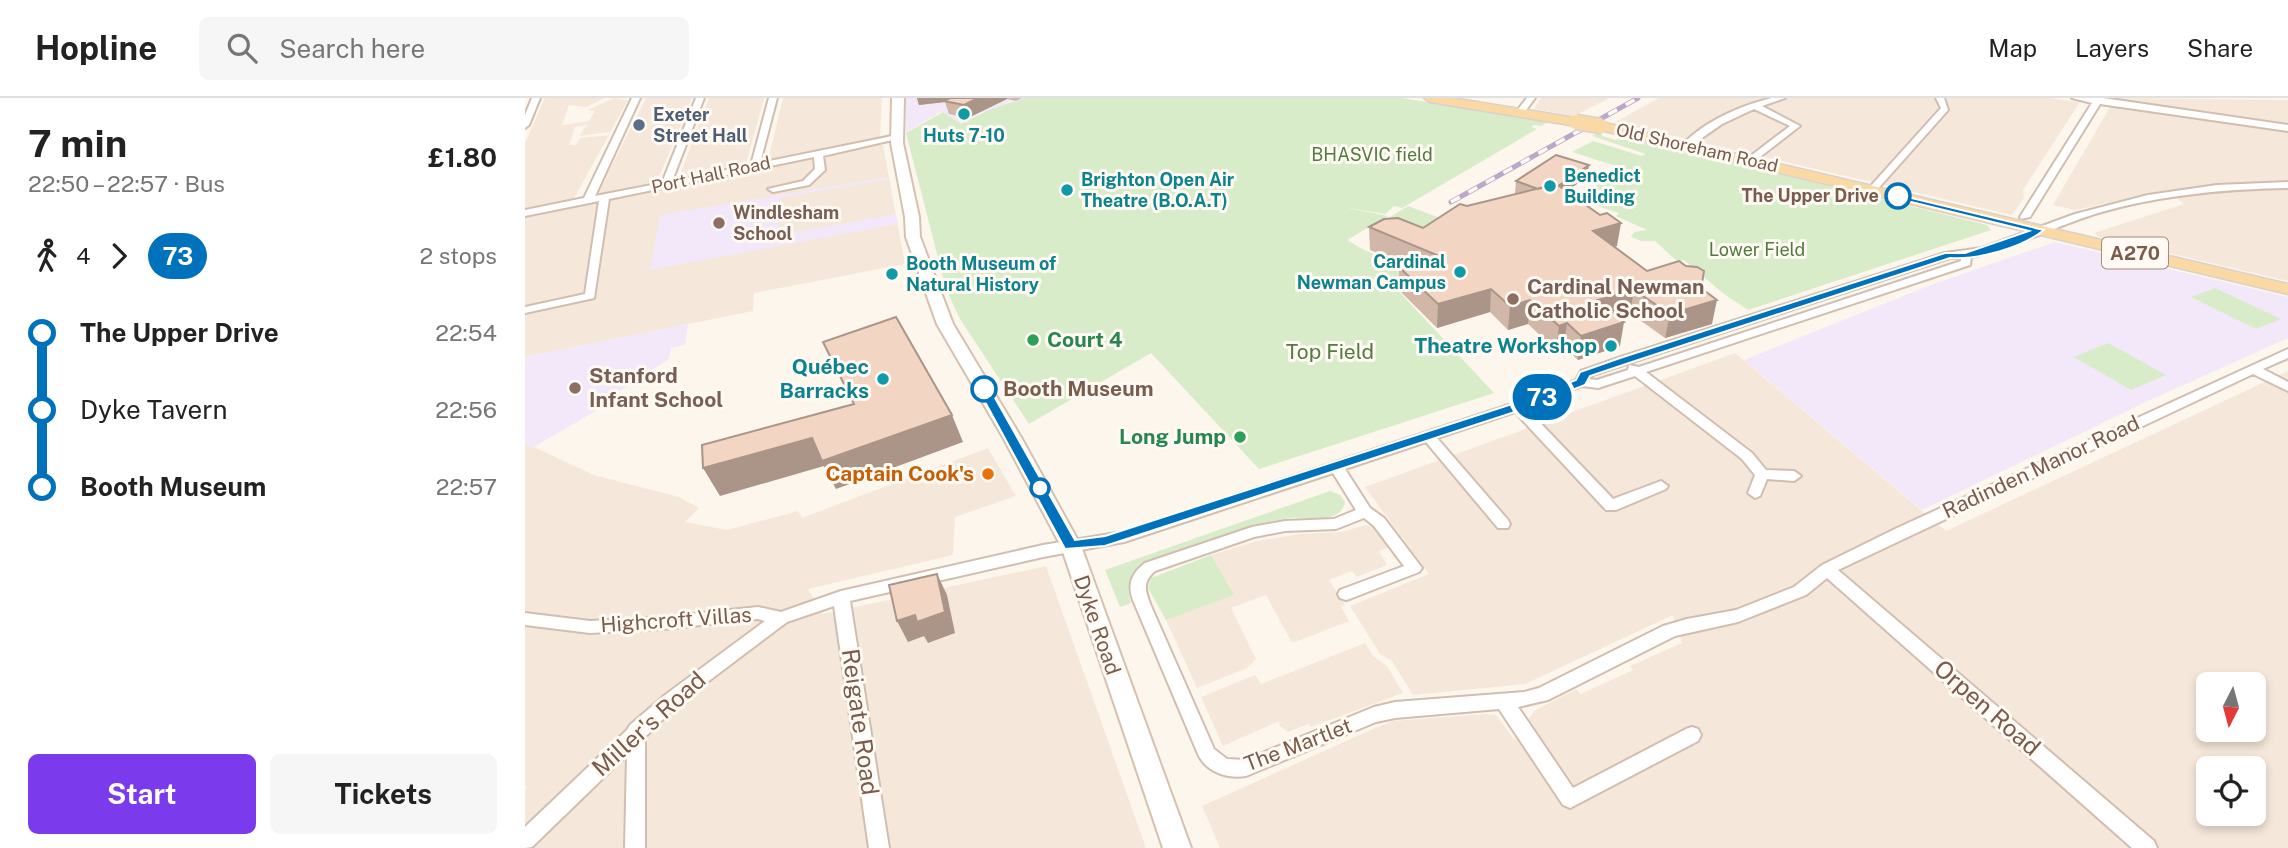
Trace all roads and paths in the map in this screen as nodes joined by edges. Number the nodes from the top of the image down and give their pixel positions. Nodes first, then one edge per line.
1 (537, 98) edge
2 (636, 98) edge
3 (700, 98) edge
4 (773, 98) edge
5 (898, 98) edge
6 (1433, 98) edge
7 (1531, 98) edge
8 (1781, 98) edge
9 (1940, 98) edge
10 (2075, 98) edge
11 (2098, 99) edge
12 (1755, 106) junction
13 (1521, 112) junction
14 (525, 125) edge
15 (2288, 128) edge
16 (897, 138) junction
17 (1686, 145) junction
18 (818, 154) junction
19 (1749, 160) junction
20 (755, 166) junction
21 (666, 184) junction
22 (2288, 185) edge
23 (773, 189) dead end
24 (1872, 190) junction
25 (604, 197) junction
26 (588, 200) junction
27 (525, 213) edge
28 (2025, 217) dead end
29 (2039, 230) junction
30 (1966, 256) junction
31 (2288, 289) edge
32 (525, 310) edge
33 (2288, 353) edge
34 (1625, 360) junction
35 (2253, 369) junction
36 (1637, 371) junction
37 (1581, 382) junction
38 (2288, 387) edge
39 (1517, 407) junction
40 (1427, 436) junction
41 (1336, 466) junction
42 (1762, 474) junction
43 (1794, 476) dead end
44 (1661, 486) dead end
45 (1755, 493) dead end
46 (1365, 512) junction
47 (1503, 524) dead end
48 (1070, 545) junction
49 (1827, 569) junction
50 (1800, 591) joint
51 (1346, 594) dead end
52 (841, 597) junction
53 (781, 618) junction
54 (525, 620) edge
55 (1504, 701) junction
56 (636, 731) junction
57 (1692, 735) dead end
58 (525, 840) edge
59 (635, 848) edge
60 (879, 848) edge
61 (1177, 848) edge
62 (2147, 848) edge

1 - 14 street
2 - 26 street
3 - 21 street
4 - 20 street
5 - 16 street, Dyke Road
6 - 13 main road, Old Shoreham Road / A270
7 - 13 street
8 - 12 street
9 - 24 street
10 - 11 street
11 - 15 street
11 - 28 street
12 - 17 street
12 - 19 street
13 - 17 main road, Old Shoreham Road / A270, bridge
16 - 18 street, Port Hall Road
16 - 48 street, Dyke Road
17 - 19 main road, Old Shoreham Road / A270
18 - 20 street, Port Hall Road
18 - 23 street
19 - 24 main road, Old Shoreham Road / A270
20 - 21 street, Port Hall Road
21 - 25 street, Port Hall Road
22 - 29 street
24 - 29 main road, Old Shoreham Road / A270
25 - 26 street, Port Hall Road
25 - 32 street
26 - 27 street, Port Hall Road
29 - 30 street
29 - 31 main road, Old Shoreham Road / A270
30 - 34 street
30 - 36 street
33 - 35 street, Radinden Manor Road
34 - 36 street
34 - 37 street
35 - 38 street
35 - 49 street, Radinden Manor Road
36 - 37 street
36 - 42 street
37 - 39 street
39 - 40 street
39 - 44 street
40 - 41 street
40 - 47 street
41 - 46 street
41 - 48 street
42 - 43 street
42 - 45 street
46 - 51 street
46 - 55 street, The Martlet
48 - 52 street, Highcroft Villas
48 - 61 street, Dyke Road
49 - 50 street, Radinden Manor Road
49 - 62 street, Orpen Road
50 - 55 street, The Martlet
52 - 53 street, Highcroft Villas
52 - 60 street, Reigate Road
53 - 54 street, Highcroft Villas
53 - 56 street, Miller's Road
55 - 57 street
56 - 58 street, Miller's Road
56 - 59 street

